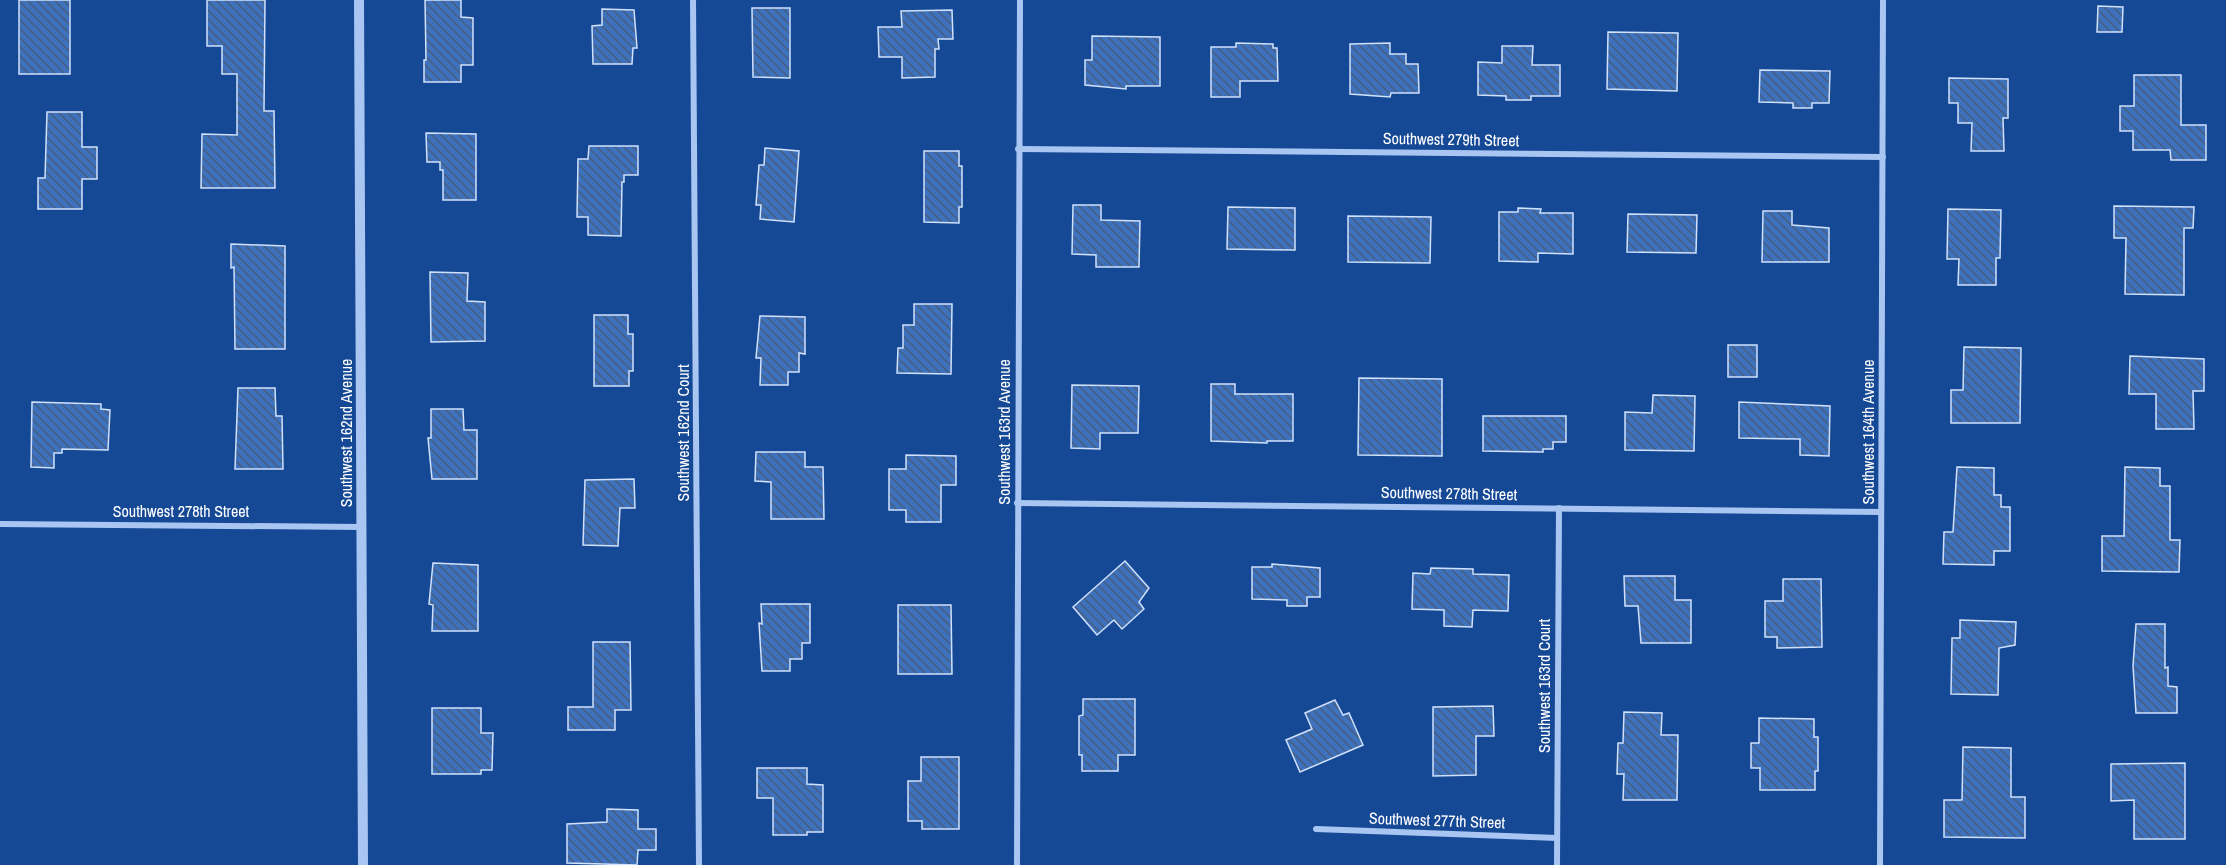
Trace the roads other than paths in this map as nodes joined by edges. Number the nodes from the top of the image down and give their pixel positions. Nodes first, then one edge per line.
1 (359, 0) edge
2 (693, 0) edge
3 (1020, 0) edge
4 (1883, 0) edge
5 (1018, 149) junction
6 (1883, 157) junction
7 (1017, 502) junction
8 (1559, 508) junction
9 (1881, 512) junction
10 (0, 524) edge
11 (361, 526) junction
12 (1316, 829) dead end
13 (1557, 838) junction
14 (363, 865) edge
15 (699, 865) edge
16 (1017, 865) edge
17 (1557, 865) edge
18 (1880, 865) edge

1 - 11 street, Southwest 162nd Avenue
2 - 15 street, Southwest 162nd Court
3 - 5 street, Southwest 163rd Avenue
4 - 6 street, Southwest 164th Avenue
5 - 6 street, Southwest 279th Street
5 - 7 street, Southwest 163rd Avenue
6 - 9 street, Southwest 164th Avenue
7 - 8 street, Southwest 278th Street
7 - 16 street, Southwest 163rd Avenue
8 - 9 street, Southwest 278th Street
8 - 13 street, Southwest 163rd Court
9 - 18 street, Southwest 164th Avenue
10 - 11 street, Southwest 278th Street
11 - 14 street, Southwest 162nd Avenue
12 - 13 street, Southwest 277th Street
13 - 17 street, Southwest 163rd Court

